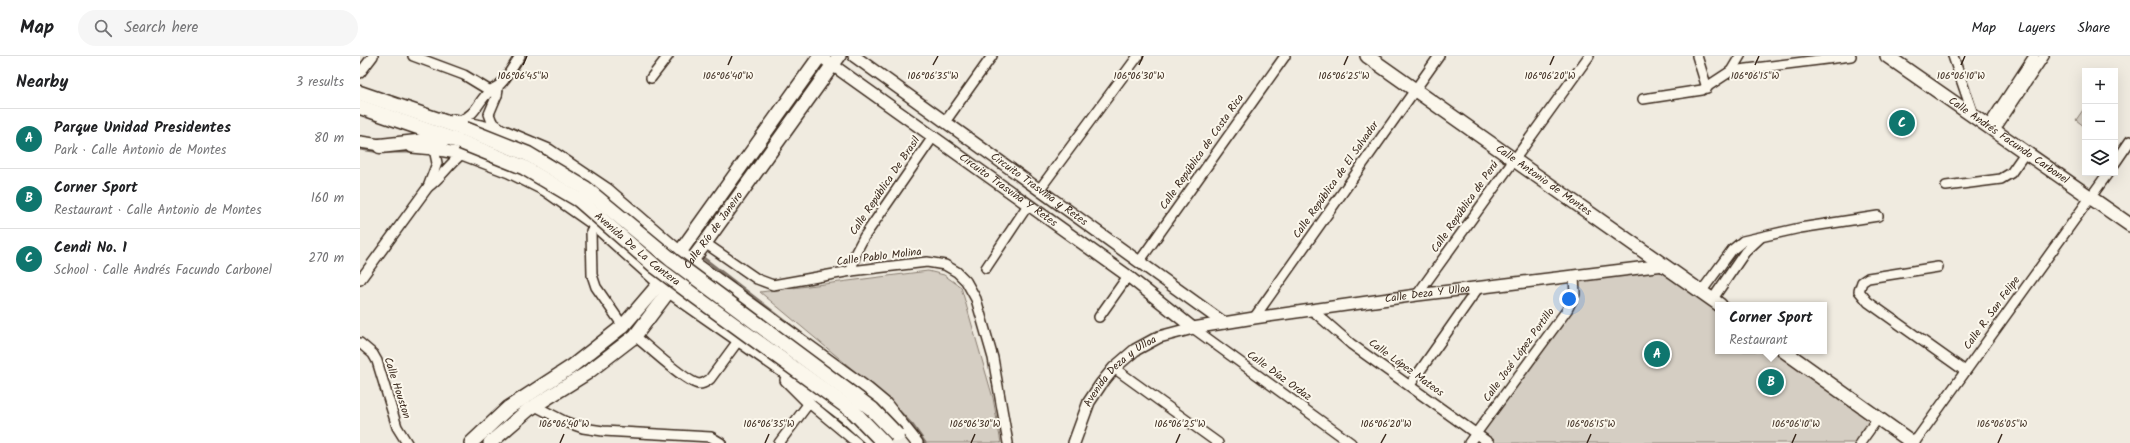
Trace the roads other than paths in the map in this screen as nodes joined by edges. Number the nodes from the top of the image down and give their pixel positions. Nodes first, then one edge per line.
1 (373, 56) edge
2 (413, 56) edge
3 (520, 56) edge
4 (668, 56) edge
5 (820, 56) edge
6 (854, 56) edge
7 (992, 56) edge
8 (1138, 56) edge
9 (1285, 56) edge
10 (1367, 56) edge
11 (1438, 56) edge
12 (1589, 56) edge
13 (1697, 56) edge
14 (1740, 56) edge
15 (1851, 56) edge
16 (1887, 56) edge
17 (1953, 56) edge
18 (2040, 57) edge
19 (836, 61) edge
20 (1730, 72) junction
21 (360, 73) edge
22 (652, 78) dead end
23 (1707, 88) junction
24 (1414, 89) junction
25 (495, 91) junction
26 (360, 93) edge
27 (1643, 99) dead end
28 (360, 107) edge
29 (1974, 117) junction
30 (945, 122) junction
31 (1991, 129) junction
32 (504, 131) junction
33 (460, 137) junction
34 (933, 137) junction
35 (2130, 141) edge
36 (360, 142) edge
37 (380, 146) junction
38 (434, 149) junction
39 (2025, 153) junction
40 (1514, 159) junction
41 (2118, 159) edge
42 (2106, 176) edge
43 (1946, 186) dead end
44 (428, 187) junction
45 (1039, 190) junction
46 (2090, 198) junction
47 (1028, 205) junction
48 (633, 212) junction
49 (1878, 216) dead end
50 (2130, 225) edge
51 (591, 231) dead end
52 (1762, 236) junction
53 (705, 243) junction
54 (619, 247) junction
55 (680, 252) junction
56 (692, 260) junction
57 (1139, 262) junction
58 (1664, 265) junction
59 (1938, 267) dead end
60 (986, 268) dead end
61 (852, 271) junction
62 (1128, 276) junction
63 (1574, 277) junction
64 (360, 280) edge
65 (664, 288) junction
66 (1478, 288) junction
67 (736, 292) junction
68 (1700, 292) junction
69 (1417, 295) junction
70 (1716, 302) edge
71 (1312, 310) junction
72 (1099, 317) dead end
73 (1254, 318) junction
74 (710, 322) junction
75 (1224, 322) junction
76 (623, 326) junction
77 (1193, 328) junction
78 (635, 336) junction
79 (738, 341) junction
80 (360, 344) edge
81 (1788, 354) edge
82 (769, 362) junction
83 (1114, 368) junction
84 (1965, 371) junction
85 (1410, 385) junction
86 (809, 403) junction
87 (535, 406) junction
88 (1878, 418) junction
89 (1476, 434) junction
90 (900, 439) edge
91 (1077, 441) edge
92 (407, 443) edge
93 (471, 443) edge
94 (490, 443) edge
95 (722, 443) edge
96 (779, 443) edge
97 (858, 443) edge
98 (873, 443) edge
99 (884, 443) edge
100 (917, 443) edge
101 (1008, 443) edge
102 (1218, 443) edge
103 (1351, 443) edge
104 (1469, 443) edge
105 (1488, 443) edge
106 (1860, 443) edge
107 (1914, 443) edge

1 - 21 street
2 - 25 street
3 - 25 street
4 - 22 street
5 - 19 street, Circuito Trasviña Y Retes
5 - 55 main road, Calle Río de Janeiro
6 - 30 street, Circuito Trasviña y Retes
7 - 30 street
8 - 45 street
9 - 57 street, Calle República de Costa Rica
10 - 24 main road, Calle Antonio de Montes
11 - 24 street, Calle República de El Salvador
12 - 40 street, Calle República de Perú
13 - 23 street
14 - 20 street
15 - 20 street
16 - 29 main road, Calle Andrés Facundo Carbonel
17 - 29 street
18 - 31 street
19 - 34 street, Circuito Trasviña Y Retes
19 - 53 main road, Calle Río de Janeiro
20 - 23 street
23 - 27 street
24 - 40 main road, Calle Antonio de Montes
24 - 73 street, Calle República de El Salvador
25 - 32 street
25 - 33 street
26 - 33 main road, Avenida De La Cantera
28 - 33 main road, Avenida De La Cantera
29 - 31 main road, Calle Andrés Facundo Carbonel
30 - 45 street, Circuito Trasviña y Retes
31 - 39 main road, Calle Andrés Facundo Carbonel
32 - 33 street, Avenida De La Cantera
32 - 48 street, Avenida De La Cantera
33 - 37 main road
33 - 38 street, Avenida De La Cantera
33 - 44 street
33 - 54 street, Avenida De La Cantera
33 - 90 main road, Avenida De La Cantera, bridge
33 - 99 main road, Avenida De La Cantera, bridge
34 - 47 street, Circuito Trasviña Y Retes
34 - 61 street, Calle República De Brasil
35 - 41 street
36 - 37 street, Avenida De La Cantera
37 - 38 street, Avenida De La Cantera
38 - 44 street
39 - 43 street
39 - 46 main road, Calle Andrés Facundo Carbonel
40 - 58 main road, Calle Antonio de Montes
40 - 69 street, Calle República de Perú
42 - 46 street, Calle R. San Felipe
44 - 64 street
45 - 57 street, Circuito Trasviña y Retes
46 - 50 main road, Calle Andrés Facundo Carbonel
46 - 84 street, Calle R. San Felipe
47 - 60 street
47 - 62 street, Circuito Trasviña Y Retes
48 - 54 street
48 - 55 street, Avenida De La Cantera
49 - 52 street
51 - 76 street
52 - 68 street
52 - 70 street
53 - 56 main road, Calle Río de Janeiro
53 - 61 street, Calle Pablo Molina
54 - 65 street, Avenida De La Cantera
55 - 56 street, Avenida De La Cantera
55 - 65 main road, Calle Río de Janeiro
56 - 65 main road, Calle Río de Janeiro
56 - 67 street, Avenida De La Cantera
57 - 75 street, Circuito Trasviña y Retes
58 - 63 street, Calle Deza Y Ulloa
58 - 68 main road, Calle Antonio de Montes
59 - 84 street
61 - 101 street, Calle Pablo Molina
62 - 72 street
62 - 77 street, Circuito Trasviña Y Retes
63 - 66 street, Calle Deza Y Ulloa
63 - 89 street, Calle José López Portillo
65 - 74 street, Avenida De La Cantera
65 - 76 main road, Calle Río de Janeiro
65 - 78 main road, Calle Río de Janeiro
66 - 69 street, Calle Deza Y Ulloa
66 - 85 street
67 - 74 street
67 - 100 street, Avenida De La Cantera
68 - 70 main road, Calle Antonio de Montes
69 - 71 street, Calle Deza Y Ulloa
71 - 73 street, Calle Deza Y Ulloa
71 - 85 street, Calle López Mateos
73 - 75 street, Calle Deza Y Ulloa
74 - 79 street, Avenida De La Cantera
75 - 77 street, Calle Deza Y Ulloa
76 - 93 main road, Calle Río de Janeiro
77 - 83 street, Avenida Deza y Ulloa
77 - 103 street, Calle Díaz Ordaz
78 - 79 street
78 - 87 main road, Calle Río de Janeiro
79 - 82 street, Avenida De La Cantera
80 - 92 street, Calle Houston
81 - 88 main road
82 - 86 street
82 - 98 street, Avenida De La Cantera
83 - 91 street, Avenida Deza y Ulloa
83 - 102 street
84 - 107 street, Calle R. San Felipe
85 - 89 street, Calle López Mateos
86 - 96 street
86 - 97 street
87 - 94 main road, Calle Río de Janeiro
87 - 95 street
88 - 106 street
88 - 107 main road
89 - 104 street, Calle José López Portillo
89 - 105 street, Calle López Mateos

